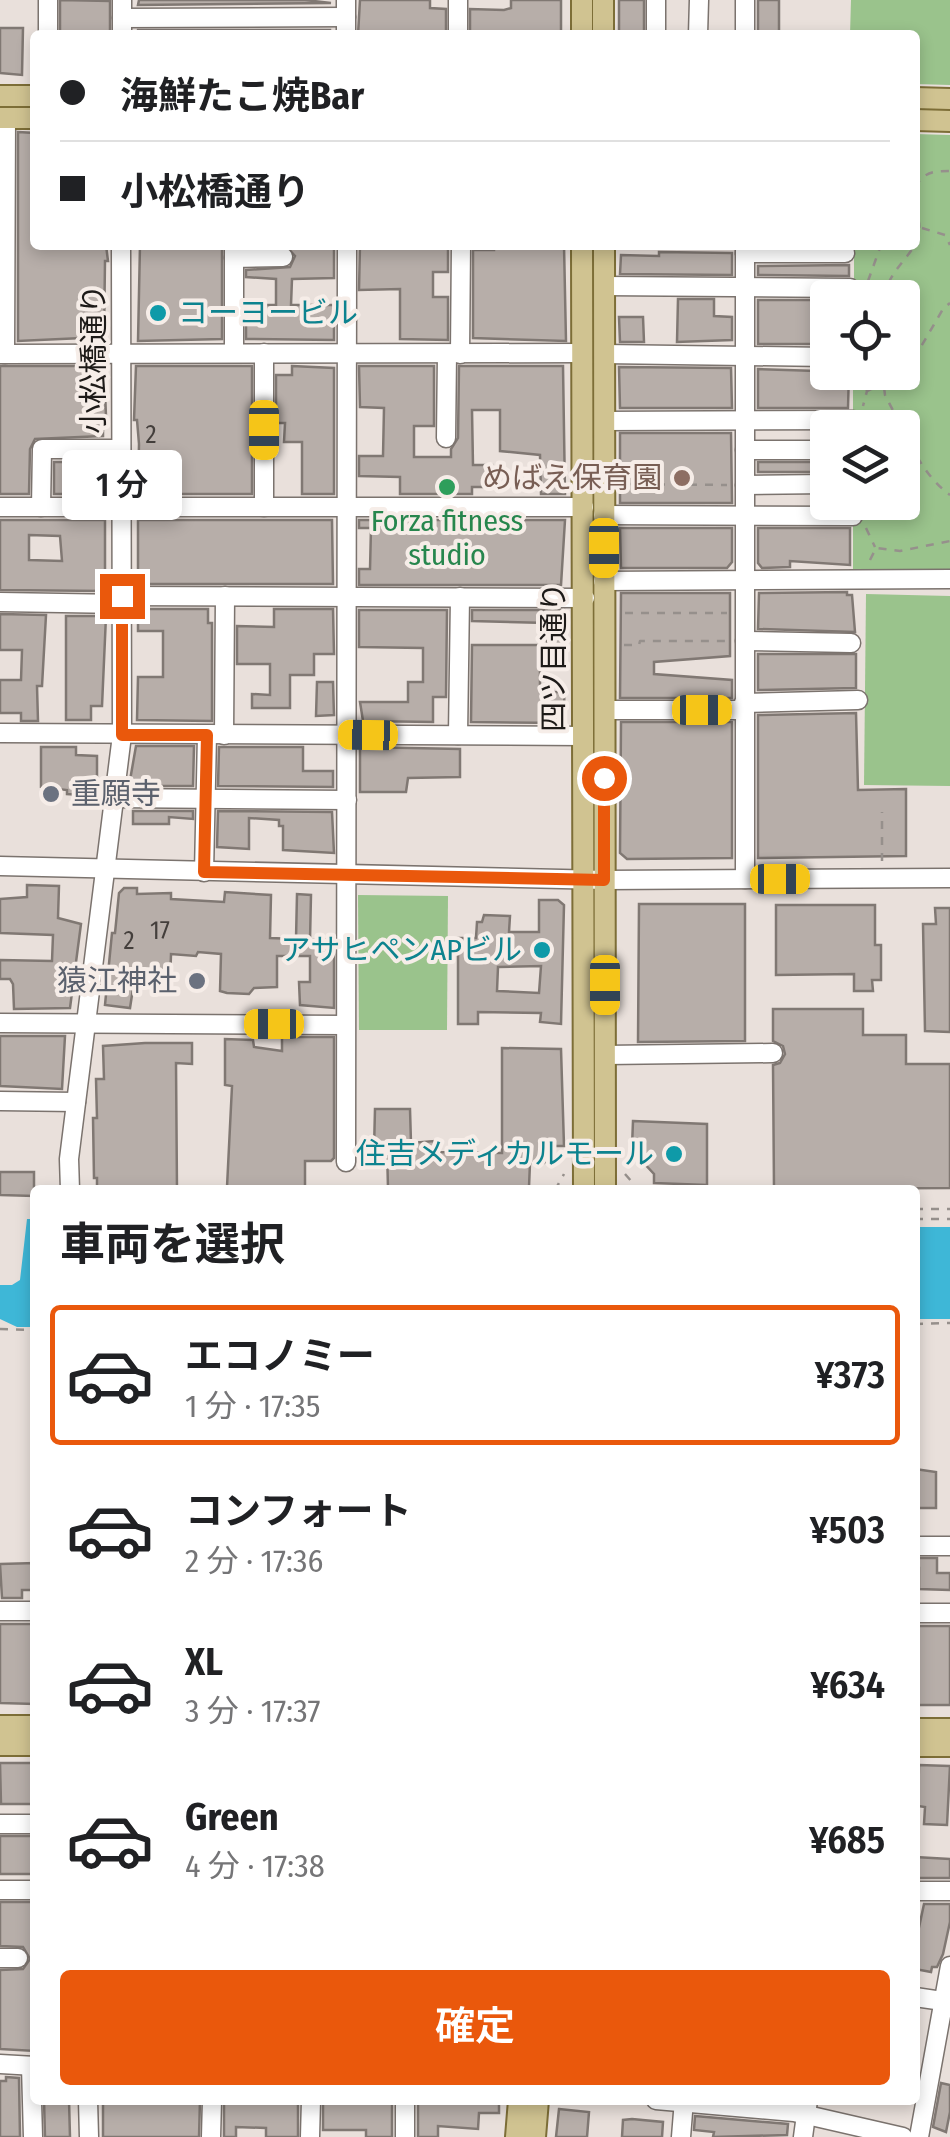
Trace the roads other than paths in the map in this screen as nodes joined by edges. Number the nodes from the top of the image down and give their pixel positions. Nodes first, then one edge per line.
1 (48, 0) edge
2 (458, 0) edge
3 (582, 0) edge
4 (603, 0) edge
5 (656, 0) edge
6 (699, 0) edge
7 (745, 0) edge
8 (122, 18) edge
9 (346, 18) edge
10 (48, 30) edge
11 (458, 30) edge
12 (582, 30) edge
13 (603, 30) edge
14 (656, 30) edge
15 (698, 30) edge
16 (745, 30) edge
17 (0, 96) edge
18 (30, 96) edge
19 (920, 98) edge
20 (950, 99) edge
21 (3, 118) edge
22 (30, 118) edge
23 (920, 120) edge
24 (950, 120) edge
25 (121, 250) edge
26 (347, 250) edge
27 (461, 250) edge
28 (583, 250) edge
29 (604, 250) edge
30 (745, 250) edge
31 (770, 250) edge
32 (234, 252) edge
33 (846, 253) dead end
34 (283, 258) dead end
35 (604, 286) junction
36 (745, 286) junction
37 (810, 287) edge
38 (234, 353) junction
39 (2, 354) edge
40 (121, 354) junction
41 (264, 354) junction
42 (347, 354) junction
43 (453, 354) junction
44 (593, 354) junction
45 (745, 356) junction
46 (810, 356) edge
47 (810, 417) edge
48 (745, 420) junction
49 (604, 421) junction
50 (446, 438) dead end
51 (122, 448) junction
52 (745, 450) junction
53 (810, 450) edge
54 (810, 484) edge
55 (745, 485) junction
56 (347, 506) junction
57 (0, 507) edge
58 (41, 507) junction
59 (122, 507) junction
60 (264, 507) junction
61 (594, 511) junction
62 (744, 516) junction
63 (810, 516) edge
64 (603, 580) junction
65 (744, 580) junction
66 (950, 580) edge
67 (225, 596) junction
68 (347, 597) junction
69 (460, 597) junction
70 (585, 598) junction
71 (122, 600) junction
72 (0, 602) edge
73 (744, 641) junction
74 (851, 643) dead end
75 (858, 700) dead end
76 (744, 707) junction
77 (604, 710) junction
78 (0, 733) edge
79 (346, 734) junction
80 (122, 735) junction
81 (215, 735) junction
82 (458, 735) junction
83 (584, 736) junction
84 (114, 798) junction
85 (207, 799) junction
86 (347, 800) junction
87 (0, 866) edge
88 (106, 869) junction
89 (204, 872) junction
90 (346, 875) junction
91 (950, 878) edge
92 (745, 879) junction
93 (594, 880) junction
94 (87, 1023) junction
95 (0, 1024) edge
96 (345, 1024) junction
97 (773, 1053) dead end
98 (605, 1055) junction
99 (0, 1101) edge
100 (76, 1102) junction
101 (346, 1162) dead end
102 (577, 1184) edge
103 (69, 1185) edge
104 (605, 1185) edge
105 (920, 1546) edge
106 (950, 1546) edge
107 (0, 1611) edge
108 (30, 1611) edge
109 (920, 1612) edge
110 (950, 1613) edge
111 (0, 1726) edge
112 (30, 1726) edge
113 (920, 1729) edge
114 (950, 1729) edge
115 (0, 1745) edge
116 (30, 1745) edge
117 (920, 1746) edge
118 (950, 1746) edge
119 (0, 1824) edge
120 (30, 1824) edge
121 (0, 1890) edge
122 (30, 1890) edge
123 (920, 1890) edge
124 (950, 1890) edge
125 (950, 1966) edge
126 (920, 1998) edge
127 (946, 2001) edge
128 (0, 2064) edge
129 (30, 2066) edge
130 (33, 2105) edge
131 (88, 2105) edge
132 (212, 2105) edge
133 (310, 2105) edge
134 (406, 2105) edge
135 (519, 2105) edge
136 (538, 2105) edge
137 (684, 2105) edge
138 (767, 2105) edge
139 (808, 2107) edge
140 (33, 2137) edge
141 (89, 2137) edge
142 (211, 2137) edge
143 (310, 2137) edge
144 (405, 2137) edge
145 (516, 2137) edge
146 (535, 2137) edge
147 (681, 2137) edge
148 (803, 2137) edge
149 (903, 2137) edge
150 (919, 2137) edge

1 - 10 street
2 - 11 street
3 - 12 main road
4 - 13 main road
5 - 14 street
6 - 15 street
7 - 16 street
8 - 9 street
17 - 18 main road
19 - 20 main road
21 - 22 main road
21 - 39 street
23 - 24 main road
25 - 40 street, 小松橋通り
26 - 42 street
27 - 43 street
28 - 44 main road, 四ツ目通り
29 - 35 main road, 四ツ目通り
30 - 36 street
31 - 33 street
32 - 34 street
32 - 38 street
35 - 36 street
35 - 44 main road, 四ツ目通り
36 - 37 street
36 - 45 street
38 - 40 street
38 - 41 street
39 - 40 street
40 - 51 street, 小松橋通り
41 - 42 street
41 - 60 street
42 - 43 street
42 - 56 street
43 - 44 street
43 - 50 street
44 - 45 street
44 - 49 main road, 四ツ目通り
44 - 61 main road, 四ツ目通り
45 - 46 street
45 - 48 street
47 - 48 street
48 - 49 street
48 - 52 street
49 - 61 main road, 四ツ目通り
51 - 58 street
51 - 59 street, 小松橋通り
52 - 53 street
52 - 55 street
54 - 55 street
55 - 62 street
56 - 60 street
56 - 61 street
56 - 68 street
57 - 58 street
58 - 59 street
59 - 60 street
59 - 71 street, 小松橋通り
61 - 62 street
61 - 64 main road, 四ツ目通り
61 - 70 main road, 四ツ目通り
62 - 63 street
62 - 65 street
64 - 65 street
64 - 77 main road, 四ツ目通り
65 - 66 street
65 - 73 street
67 - 68 street
67 - 71 street
67 - 81 street
68 - 69 street
68 - 79 street
69 - 70 street
69 - 82 street
70 - 83 main road, 四ツ目通り
71 - 72 street
71 - 80 street, 小松橋通り
73 - 74 street
73 - 76 street
75 - 76 street
76 - 77 street
76 - 92 street
77 - 93 main road, 四ツ目通り
78 - 80 street
79 - 81 street
79 - 82 street
79 - 86 street
80 - 81 street
80 - 84 street, 小松橋通り
81 - 85 street
82 - 83 street
83 - 93 main road, 四ツ目通り
84 - 85 street
84 - 88 street, 小松橋通り
85 - 86 street
85 - 89 street
86 - 90 street
87 - 88 street
88 - 89 street
88 - 94 street, 小松橋通り
89 - 90 street
90 - 93 street
90 - 96 street
91 - 92 street
92 - 93 street
93 - 98 main road, 四ツ目通り
93 - 102 main road, 四ツ目通り
94 - 95 street
94 - 96 street
94 - 100 street, 小松橋通り
96 - 101 street
97 - 98 street
98 - 104 main road, 四ツ目通り
99 - 100 street
100 - 103 street, 小松橋通り
105 - 106 street
107 - 108 street
109 - 110 street
111 - 112 main road
113 - 114 main road
115 - 116 main road
117 - 118 main road
119 - 120 street
121 - 122 street
123 - 124 street
125 - 127 street
126 - 127 street
127 - 150 street
128 - 129 street
130 - 140 street
131 - 141 street
132 - 142 street
133 - 143 street
134 - 144 street
135 - 145 main road
136 - 146 main road
137 - 147 street
138 - 139 street
139 - 148 street
139 - 149 street

